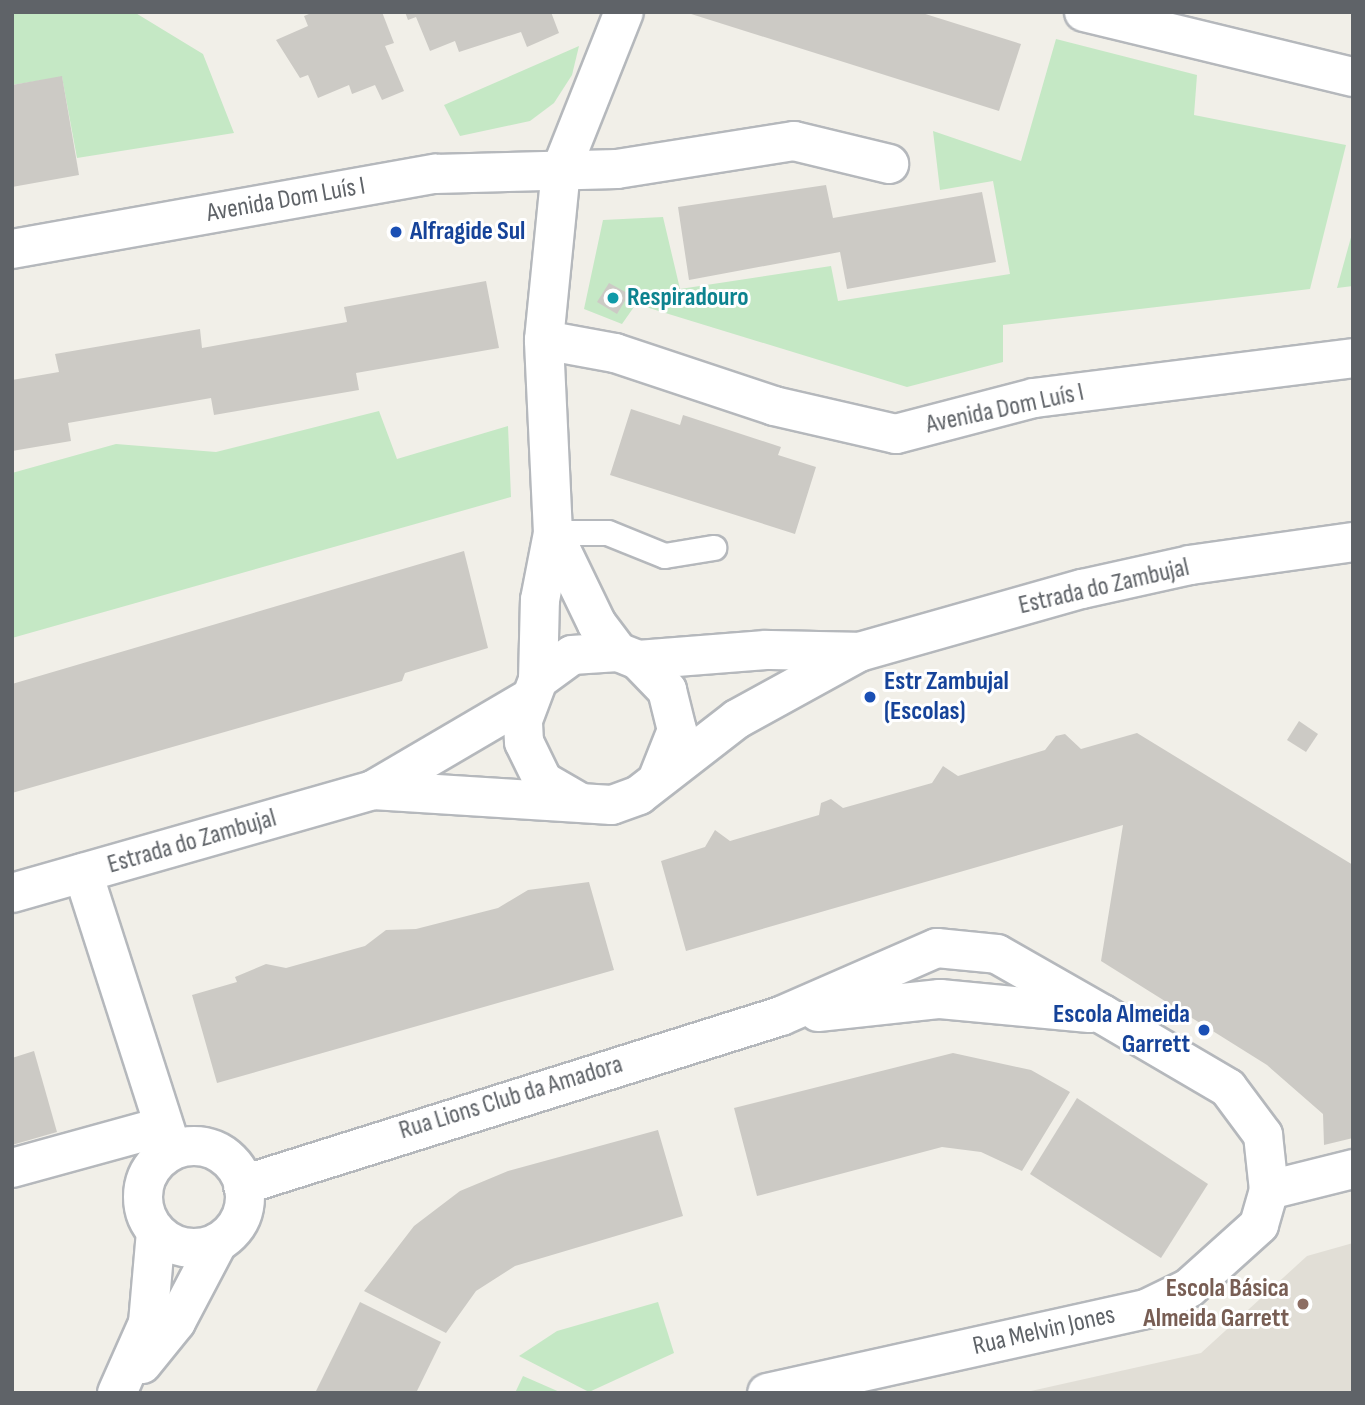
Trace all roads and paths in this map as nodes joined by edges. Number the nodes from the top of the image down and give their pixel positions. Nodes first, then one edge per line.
1 (624, 12) edge
2 (1084, 12) edge
3 (1353, 78) edge
4 (890, 163) dead end
5 (561, 170) junction
6 (12, 249) edge
7 (544, 340) junction
8 (1353, 358) edge
9 (553, 533) junction
10 (1353, 542) edge
11 (714, 548) dead end
12 (859, 652) junction
13 (628, 656) junction
14 (533, 689) junction
15 (650, 786) junction
16 (373, 790) junction
17 (581, 802) junction
18 (83, 873) junction
19 (12, 893) edge
20 (1102, 1014) junction
21 (781, 1016) junction
22 (167, 1138) junction
23 (12, 1168) edge
24 (1353, 1169) edge
25 (243, 1185) junction
26 (1269, 1191) junction
27 (156, 1231) junction
28 (218, 1242) junction
29 (121, 1386) edge
30 (767, 1393) edge

1 - 5 street
2 - 3 street
4 - 5 street, Avenida Dom Luís I
5 - 6 street, Avenida Dom Luís I
5 - 7 street
7 - 8 street, Avenida Dom Luís I
7 - 9 street
9 - 11 lane
9 - 13 street
9 - 14 street
10 - 12 street, Estrada do Zambujal
12 - 13 street, Estrada do Zambujal
12 - 15 street, Estrada do Zambujal
13 - 14 street, Estrada do Zambujal
13 - 15 street
14 - 16 street, Estrada do Zambujal
14 - 17 street, Estrada do Zambujal
15 - 17 street, Estrada do Zambujal
16 - 17 street, Estrada do Zambujal
16 - 18 street, Estrada do Zambujal
18 - 19 street, Estrada do Zambujal
18 - 22 street
20 - 21 street, Rua Lions Club da Amadora
20 - 21 street, Rua Lions Club da Amadora
20 - 26 street, Rua Lions Club da Amadora
21 - 25 street, Rua Lions Club da Amadora
22 - 23 street
22 - 25 street
22 - 27 street
24 - 26 street
25 - 28 street
26 - 30 street, Rua Melvin Jones
27 - 28 street
27 - 29 street
28 - 29 street

